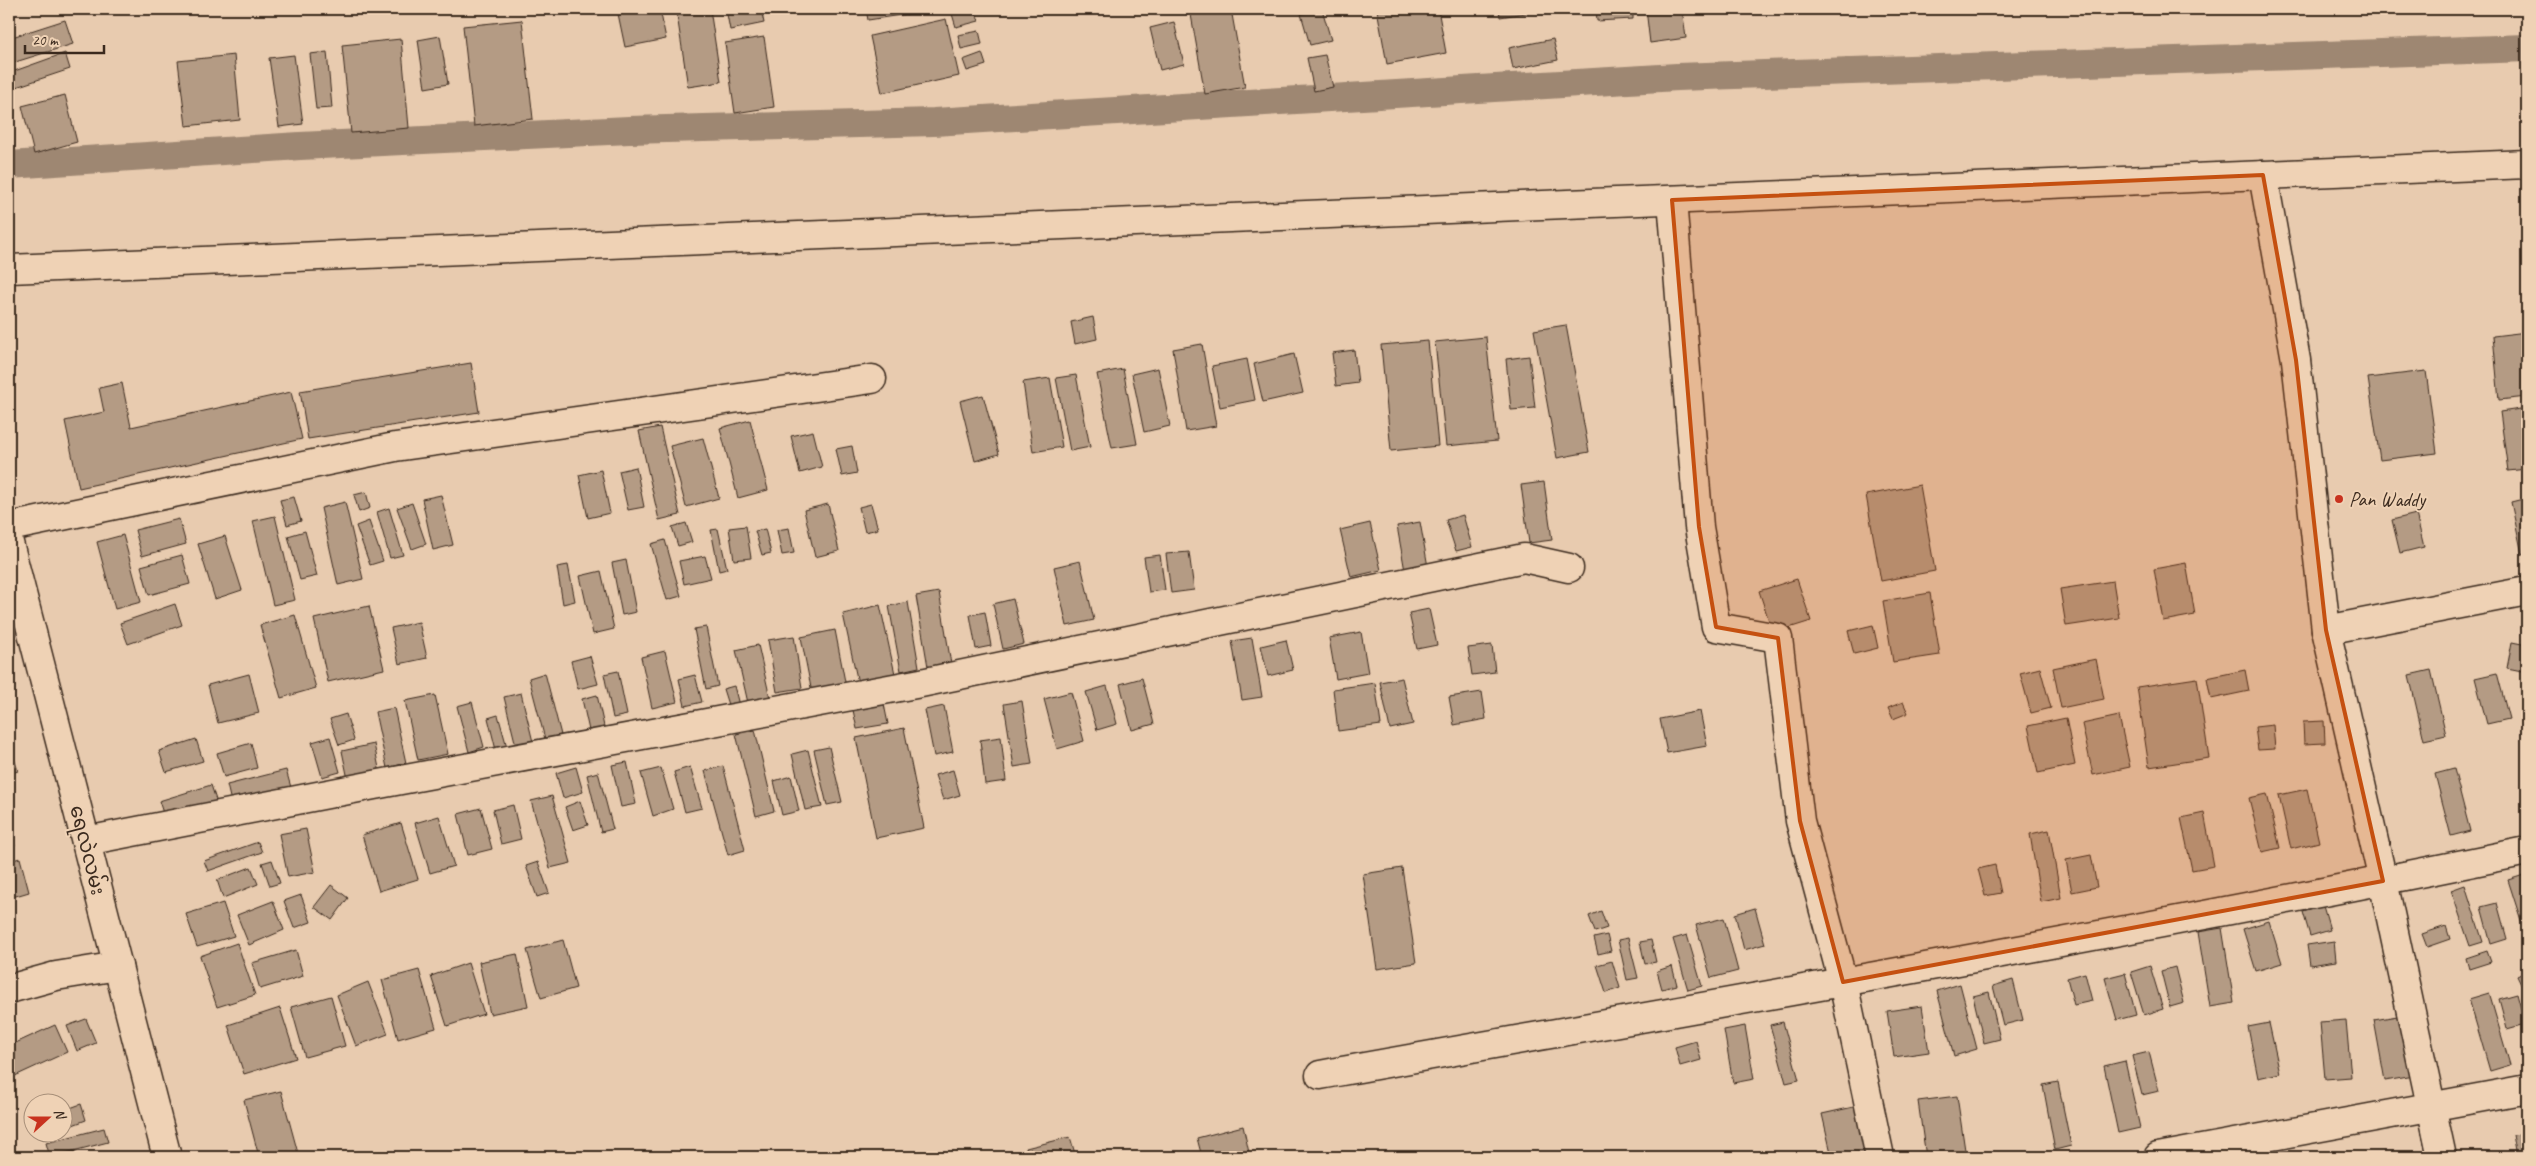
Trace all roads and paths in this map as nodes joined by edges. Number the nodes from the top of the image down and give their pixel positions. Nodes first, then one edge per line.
1 (2527, 164) edge
2 (2263, 175) junction
3 (1672, 200) junction
4 (9, 270) edge
5 (872, 379) dead end
6 (9, 528) edge
7 (9, 543) edge
8 (1569, 568) dead end
9 (2527, 591) edge
10 (2326, 630) junction
11 (86, 841) junction
12 (2527, 851) edge
13 (2383, 881) junction
14 (118, 966) junction
15 (1843, 982) junction
16 (9, 989) edge
17 (1320, 1075) dead end
18 (2527, 1088) edge
19 (2430, 1107) junction
20 (167, 1157) edge
21 (1880, 1157) edge
22 (2158, 1157) edge
23 (2442, 1157) edge

1 - 2 street
2 - 3 street
2 - 10 street
3 - 4 street
3 - 15 street
5 - 6 street
7 - 11 street, ရေလဲလမ်း
8 - 11 street
9 - 10 street
10 - 13 street
11 - 14 street, ရေလဲလမ်း
12 - 13 street
13 - 15 street
13 - 19 street
14 - 16 street
14 - 20 street, ရေလဲလမ်း
15 - 17 street
15 - 21 street
18 - 19 street
19 - 22 street
19 - 23 street

